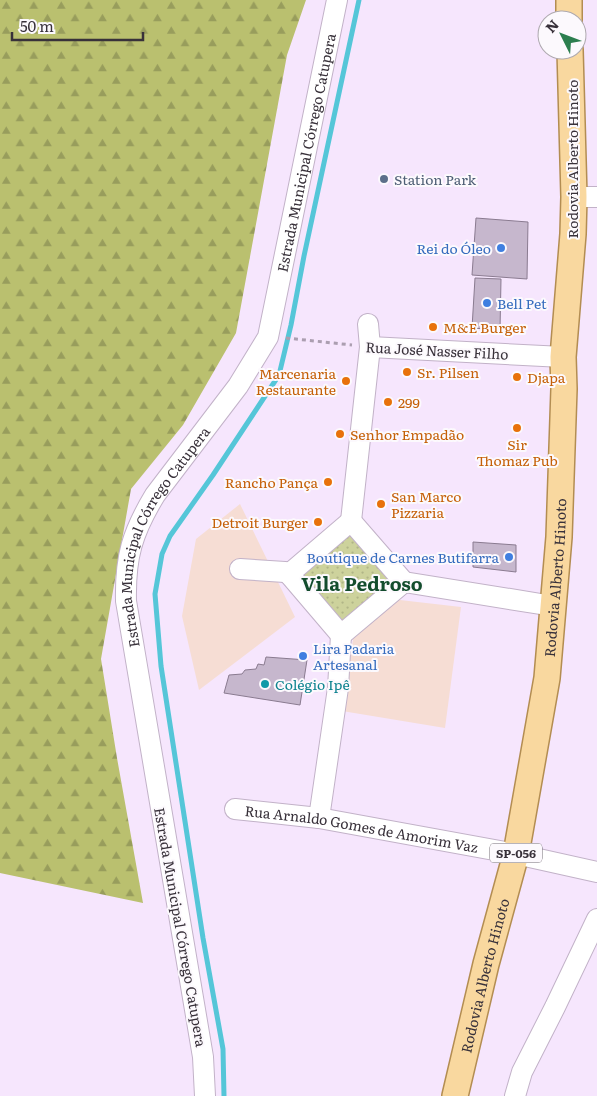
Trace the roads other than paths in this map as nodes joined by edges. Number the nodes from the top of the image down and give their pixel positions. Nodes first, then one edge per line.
1 (337, 0) edge
2 (571, 60) edge
3 (586, 197) edge
4 (368, 324) dead end
5 (370, 347) junction
6 (563, 357) junction
7 (351, 521) junction
8 (240, 569) dead end
9 (289, 574) junction
10 (404, 582) junction
11 (553, 606) junction
12 (341, 635) junction
13 (235, 809) dead end
14 (319, 818) junction
15 (516, 854) junction
16 (597, 872) edge
17 (597, 919) edge
18 (205, 1096) edge
19 (456, 1096) edge
20 (515, 1096) edge

1 - 18 street, Estrada Municipal Córrego Catupera
2 - 3 main road, Rodovia Alberto Hinoto / SP-056
3 - 6 main road, Rodovia Alberto Hinoto / SP-056
4 - 5 street
5 - 6 street, Rua José Nasser Filho
5 - 7 street
6 - 11 main road, Rodovia Alberto Hinoto / SP-056
7 - 9 street
7 - 10 street
8 - 9 street
9 - 12 street
10 - 11 street
10 - 12 street
11 - 15 main road, Rodovia Alberto Hinoto / SP-056
12 - 14 street
13 - 14 street, Rua Arnaldo Gomes de Amorim Vaz
14 - 15 street, Rua Arnaldo Gomes de Amorim Vaz
15 - 16 street, Rua Arnaldo Gomes de Amorim Vaz
15 - 19 main road, Rodovia Alberto Hinoto / SP-056
17 - 20 street

